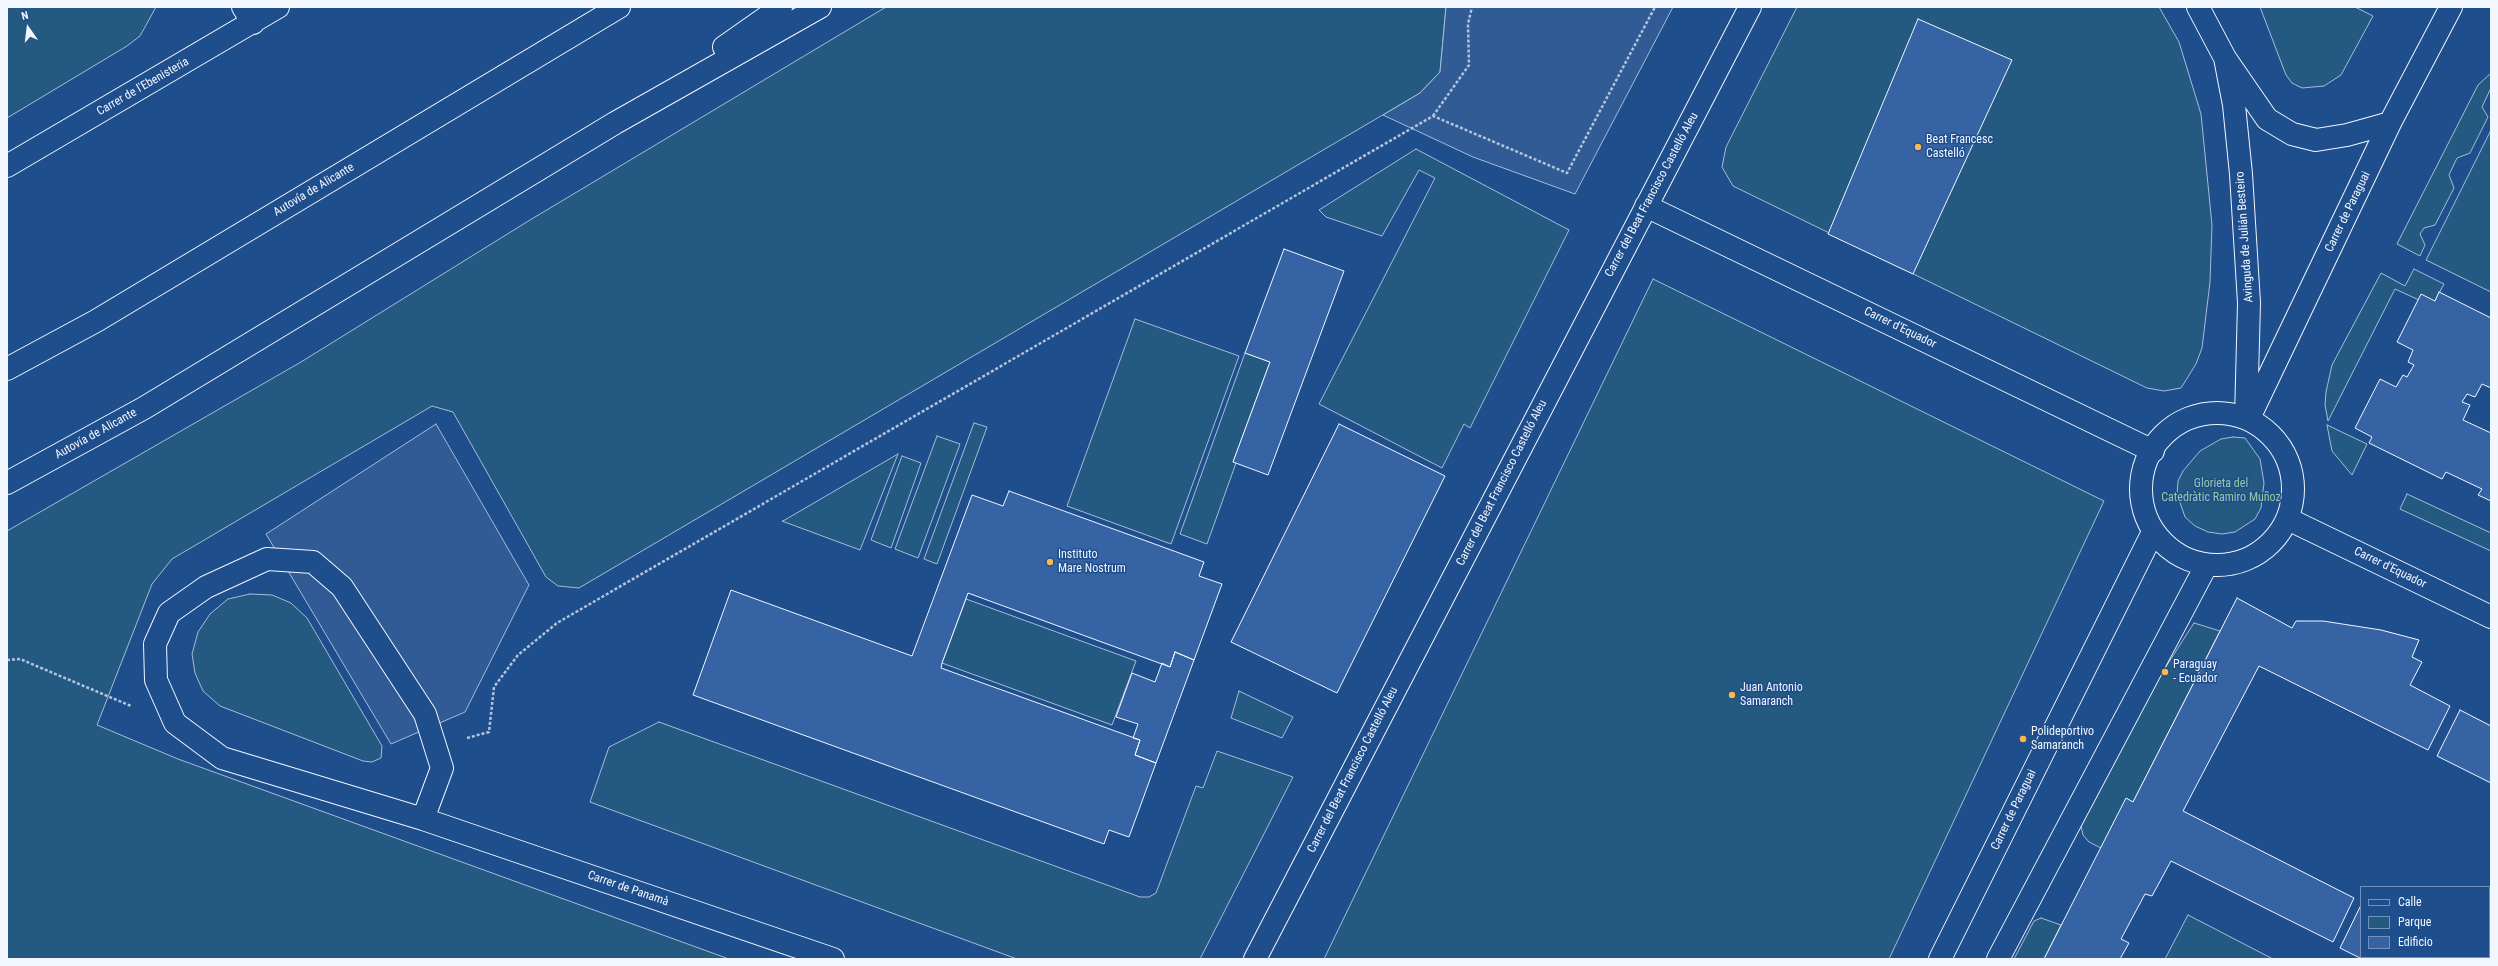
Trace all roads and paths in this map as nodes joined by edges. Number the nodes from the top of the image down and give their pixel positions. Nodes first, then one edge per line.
1 (278, 7) edge
2 (619, 7) edge
3 (781, 7) edge
4 (820, 7) edge
5 (1472, 7) edge
6 (1655, 7) edge
7 (1750, 7) edge
8 (2198, 7) edge
9 (2451, 7) edge
10 (248, 15) edge
11 (2225, 58) junction
12 (1433, 116) junction
13 (615, 123) junction
14 (2390, 123) junction
15 (7, 166) edge
16 (1646, 206) junction
17 (7, 369) edge
18 (2247, 418) junction
19 (2153, 451) junction
20 (7, 483) edge
21 (2288, 519) junction
22 (2153, 532) junction
23 (2206, 566) junction
24 (2491, 617) edge
25 (7, 660) edge
26 (175, 723) junction
27 (436, 747) junction
28 (423, 819) junction
29 (833, 959) edge
30 (1255, 959) edge
31 (1940, 959) edge
32 (1998, 959) edge

1 - 10 main road, Carrer de l'Ebenisteria
2 - 17 main road, Autovía de Alicante
3 - 13 main road
4 - 13 main road
5 - 12 path
6 - 12 path
7 - 16 main road, Carrer del Beat Francisco Castelló Aleu
8 - 11 main road, Avinguda de Julián Besteiro
9 - 14 main road, Carrer de Paraguai
10 - 15 main road, Carrer de l'Ebenisteria
11 - 14 main road, Avinguda de Julián Besteiro
11 - 18 main road, Avinguda de Julián Besteiro
12 - 27 path
13 - 20 main road, Autovía de Alicante
14 - 18 main road, Carrer de Paraguai
16 - 19 main road, Carrer d'Equador
16 - 30 main road, Carrer del Beat Francisco Castelló Aleu
18 - 19 main road
18 - 21 main road
19 - 22 main road
21 - 23 main road
21 - 24 main road, Carrer d'Equador
22 - 23 main road
22 - 31 main road, Carrer de Paraguai
23 - 32 main road
25 - 26 path
26 - 27 main road
26 - 28 main road, Carrer de Panamà
27 - 28 main road
28 - 29 main road, Carrer de Panamà

